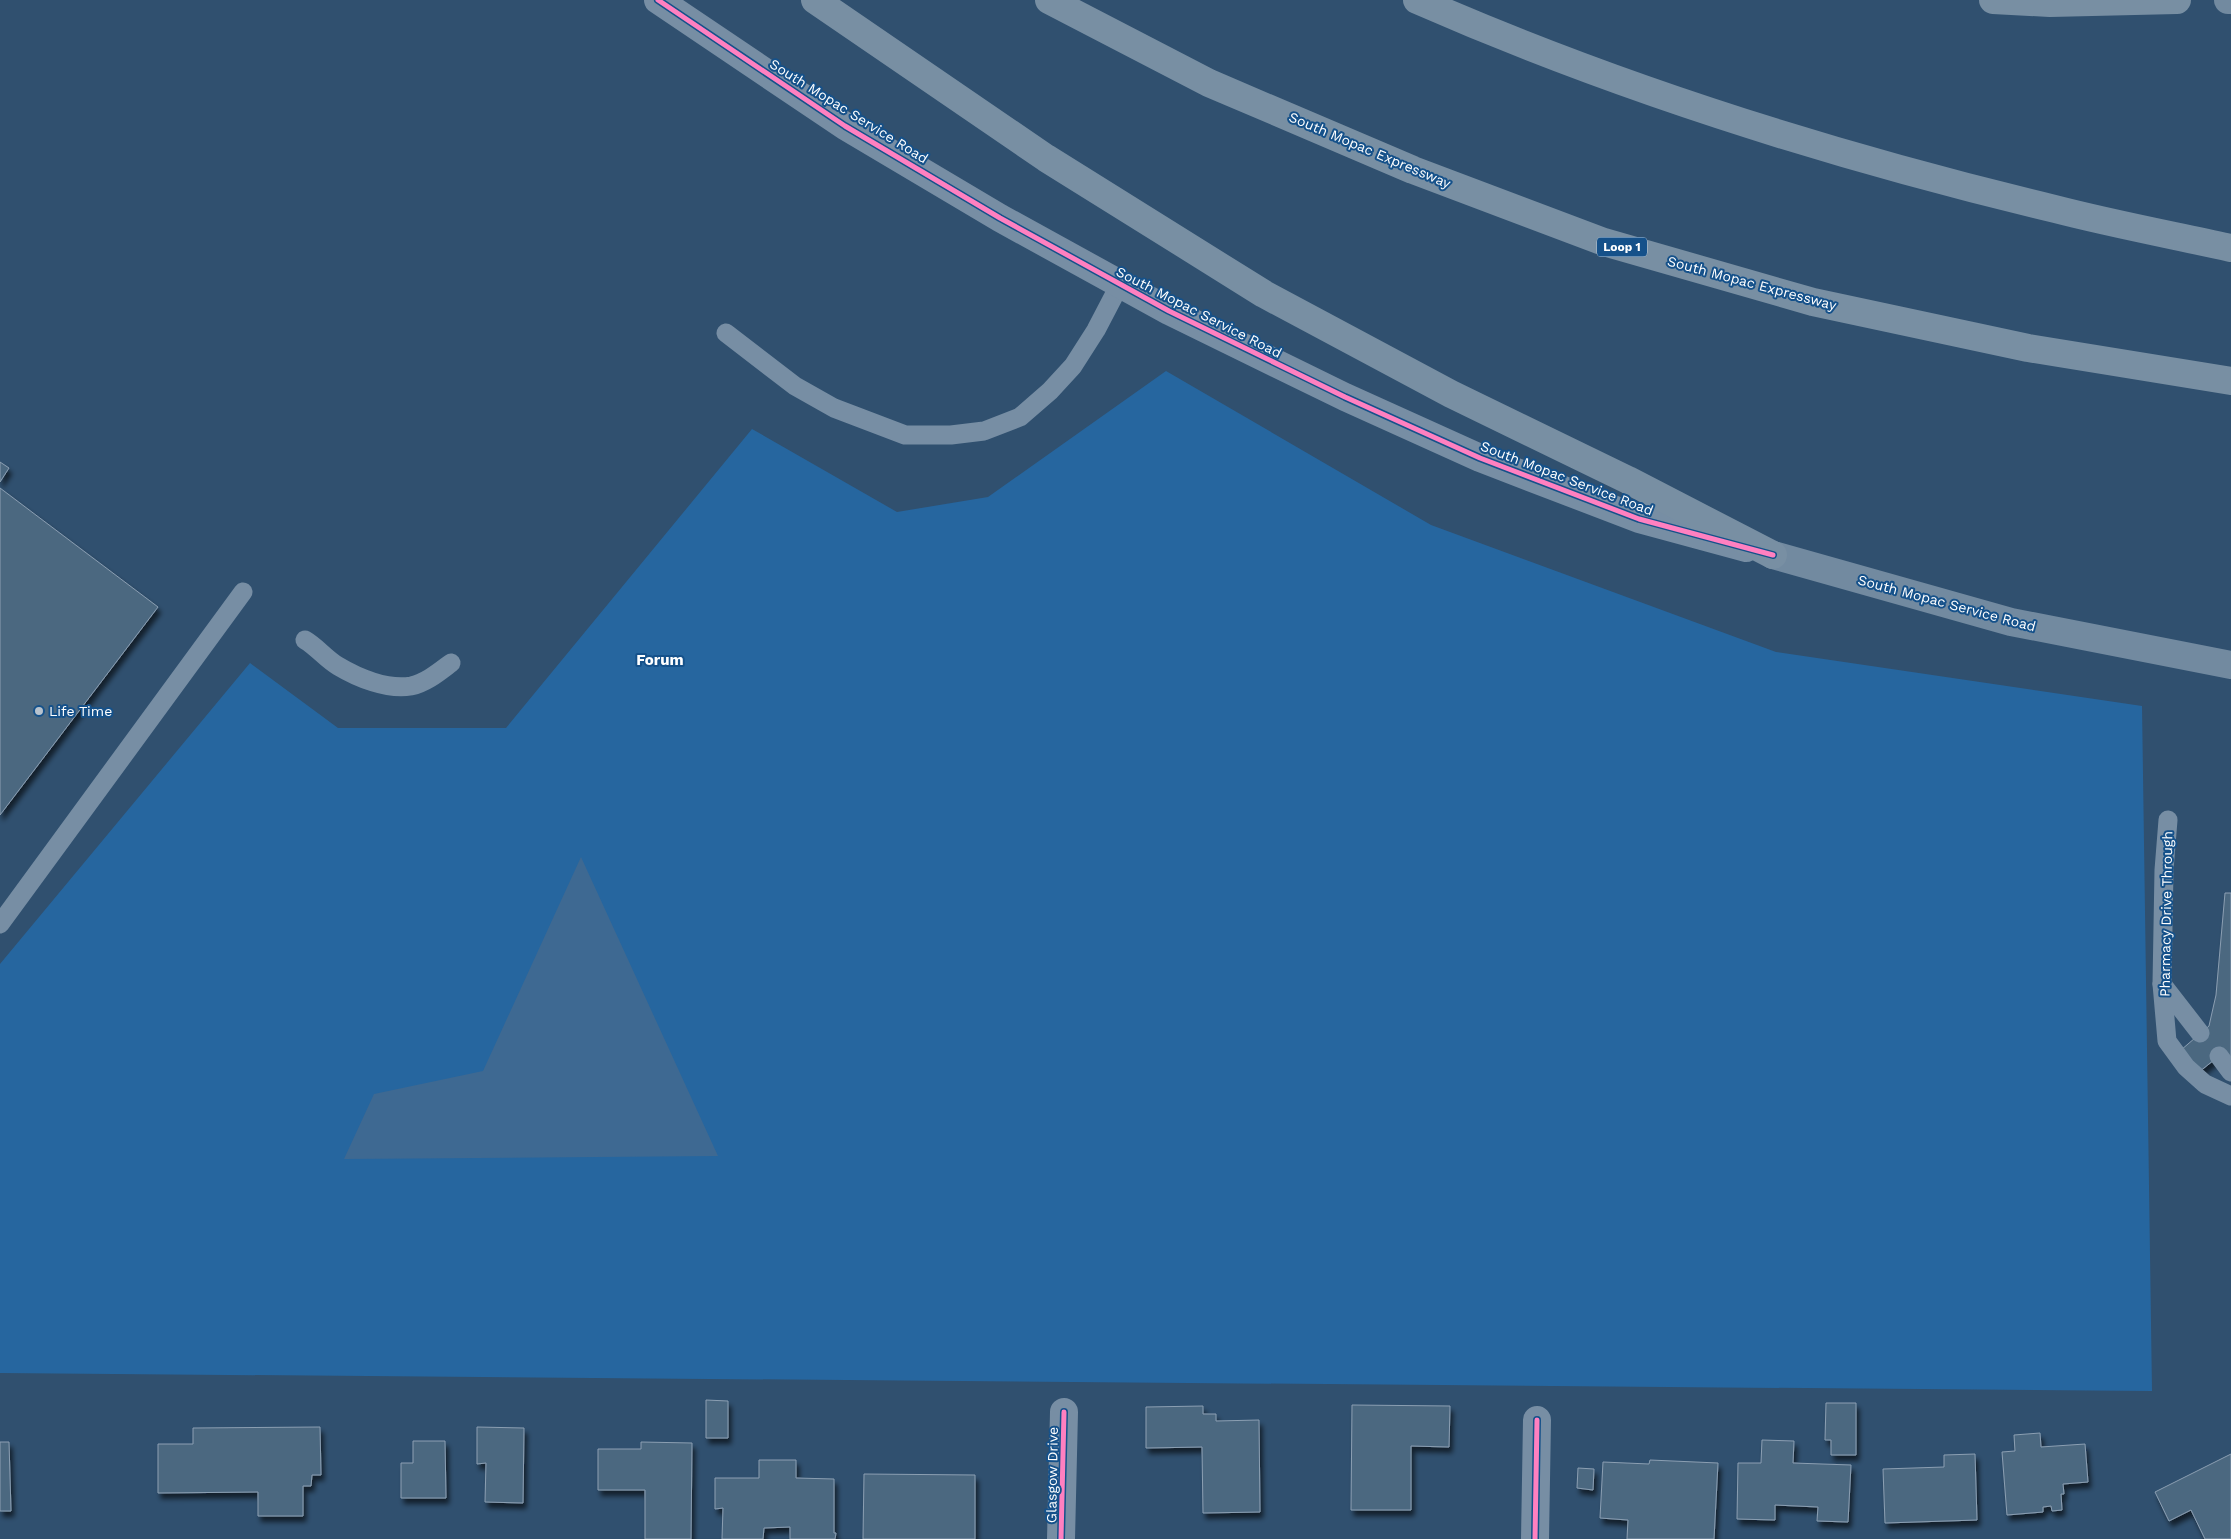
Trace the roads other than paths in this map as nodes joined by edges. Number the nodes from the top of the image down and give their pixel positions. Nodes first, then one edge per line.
1 (658, 0) edge
2 (816, 0) edge
3 (1049, 0) edge
4 (1417, 0) edge
5 (1993, 0) edge
6 (2177, 0) edge
7 (2231, 248) edge
8 (1120, 284) junction
9 (726, 333) dead end
10 (2231, 381) edge
11 (1773, 555) junction
12 (244, 592) dead end
13 (305, 640) dead end
14 (450, 663) dead end
15 (2231, 665) edge
16 (2168, 820) dead end
17 (0, 924) edge
18 (2162, 984) junction
19 (2200, 1033) dead end
20 (2218, 1056) dead end
21 (2231, 1072) edge
22 (2231, 1096) edge
23 (1064, 1412) dead end
24 (1537, 1420) dead end
25 (1062, 1539) edge
26 (1536, 1539) edge

1 - 8 street, South Mopac Service Road
2 - 11 highway
3 - 10 highway, South Mopac Expressway / Loop 1
4 - 7 highway
5 - 6 highway
8 - 9 lane
8 - 11 street, South Mopac Service Road
11 - 15 main road, South Mopac Service Road
12 - 17 lane
13 - 14 lane
16 - 18 lane, Pharmacy Drive Through
18 - 19 lane
18 - 22 lane, Pharmacy Drive Through
20 - 21 lane
23 - 25 street, Glasgow Drive
24 - 26 street

